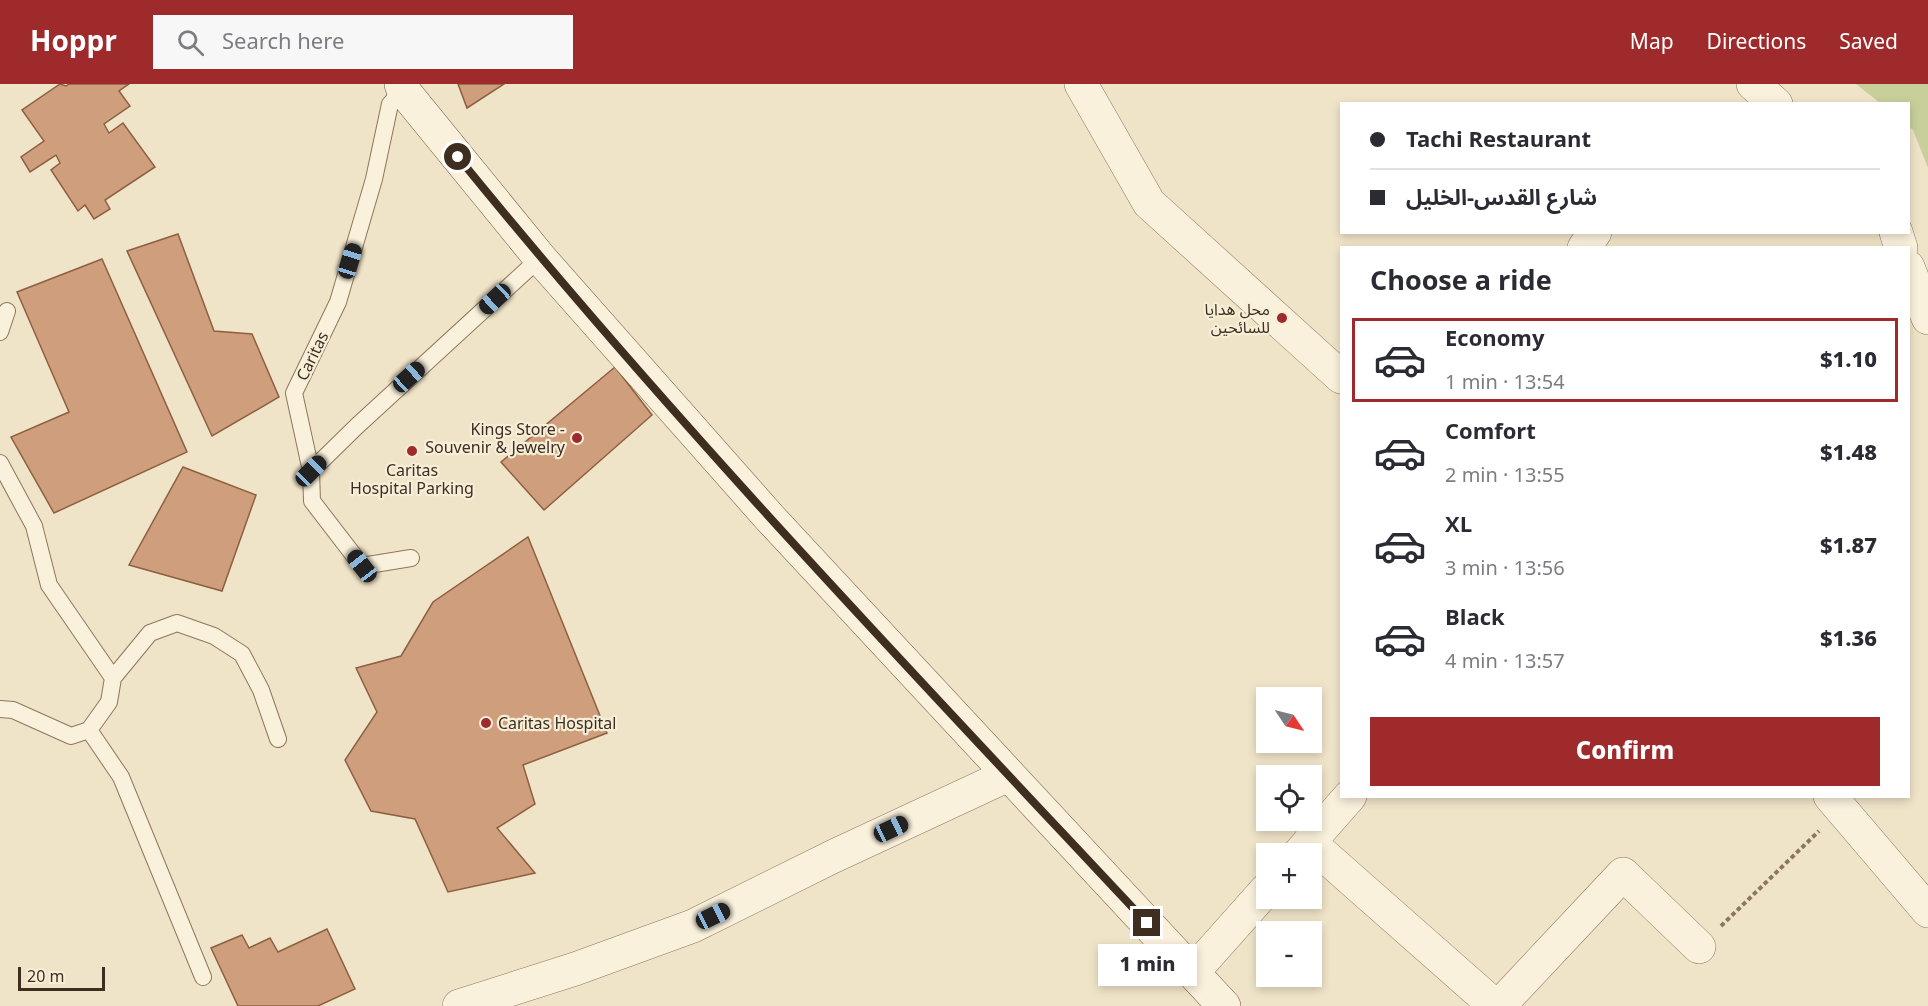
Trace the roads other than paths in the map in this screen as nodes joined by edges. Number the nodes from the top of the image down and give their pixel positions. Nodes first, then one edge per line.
1 (1081, 84) edge
2 (1753, 84) edge
3 (406, 86) edge
4 (1774, 102) edge
5 (540, 258) junction
6 (1910, 272) edge
7 (7, 311) dead end
8 (1928, 318) edge
9 (0, 332) edge
10 (1340, 375) edge
11 (0, 463) edge
12 (311, 471) junction
13 (411, 558) dead end
14 (113, 678) junction
15 (0, 709) edge
16 (89, 730) junction
17 (278, 739) dead end
18 (1008, 775) junction
19 (1348, 798) edge
20 (1836, 803) edge
21 (1308, 843) edge
22 (1322, 863) edge
23 (1256, 901) edge
24 (1928, 911) edge
25 (1699, 947) road end
26 (1193, 972) junction
27 (203, 977) dead end
28 (459, 1006) edge
29 (1224, 1006) edge
30 (1497, 1006) edge

1 - 10 street
2 - 4 street
3 - 5 street
3 - 12 lane, Caritas
5 - 12 lane
5 - 18 street
6 - 8 street
7 - 9 lane
11 - 14 lane
12 - 13 lane, Caritas
14 - 16 lane
14 - 17 lane
15 - 16 lane
16 - 27 lane
18 - 26 street
18 - 28 street
19 - 21 street
20 - 24 street
22 - 30 street
23 - 26 street
25 - 30 street
26 - 29 street

